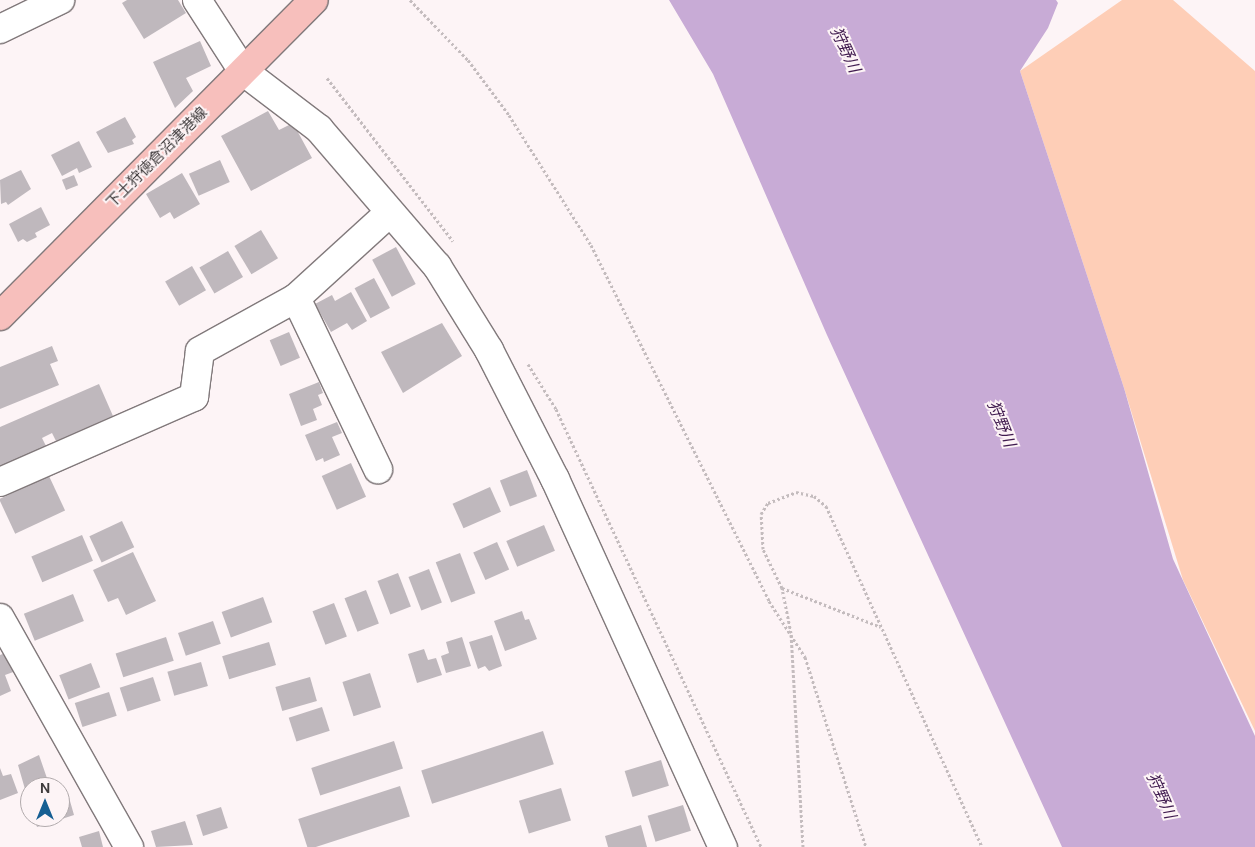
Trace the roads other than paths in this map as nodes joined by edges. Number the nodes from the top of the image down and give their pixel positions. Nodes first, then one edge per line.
1 (60, 0) edge
2 (197, 0) edge
3 (314, 0) edge
4 (0, 29) edge
5 (243, 71) junction
6 (388, 213) junction
7 (296, 298) junction
8 (0, 316) edge
9 (378, 468) dead end
10 (0, 482) edge
11 (0, 618) edge
12 (129, 847) edge
13 (723, 847) edge

1 - 4 street
2 - 5 street
3 - 5 main road, 下土狩徳倉沼津港線
5 - 6 street
5 - 8 main road, 下土狩徳倉沼津港線
6 - 7 street
6 - 13 street
7 - 9 street
7 - 10 street
11 - 12 street

